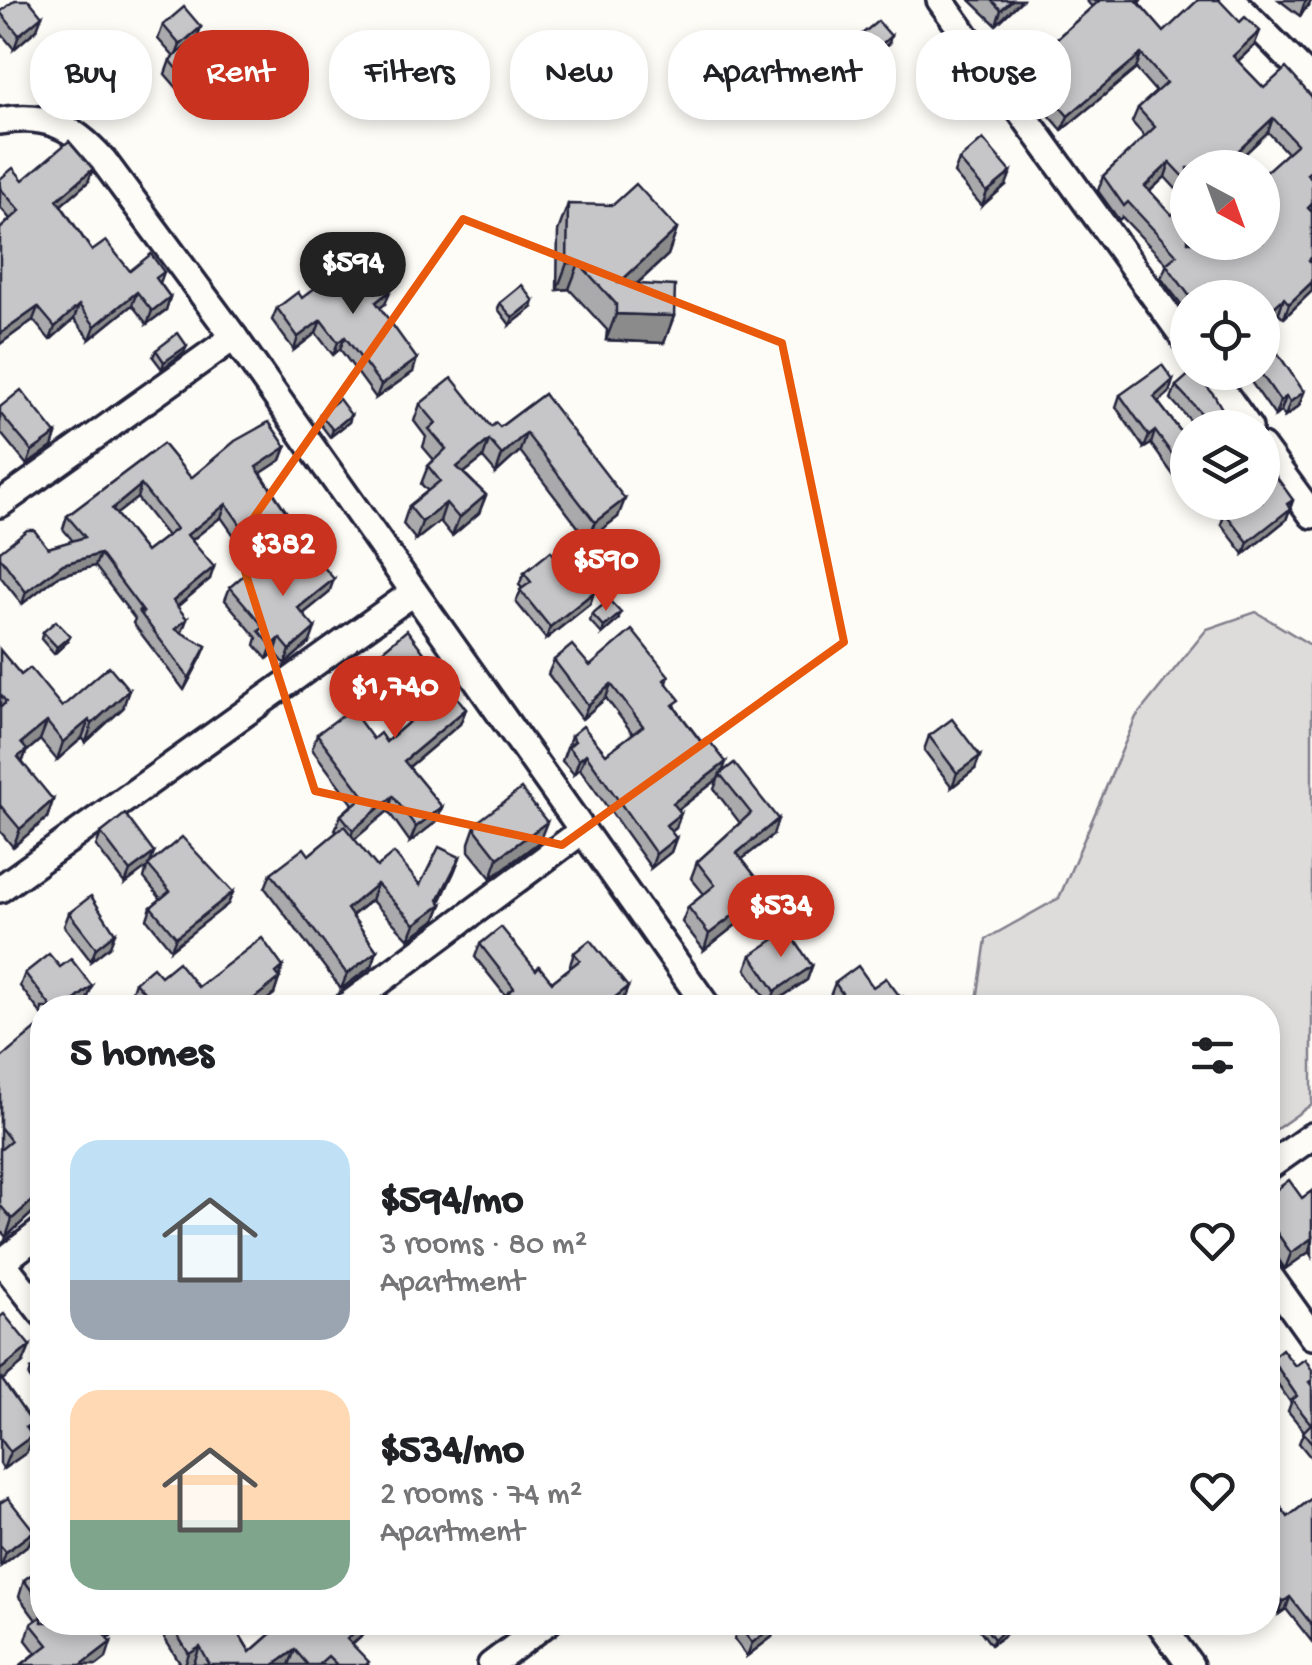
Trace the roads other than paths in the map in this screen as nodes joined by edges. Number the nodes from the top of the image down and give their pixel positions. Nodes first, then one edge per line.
1 (940, 0) edge
2 (1232, 0) edge
3 (1312, 81) edge
4 (0, 121) edge
5 (1170, 318) edge
6 (234, 338) junction
7 (1280, 471) edge
8 (0, 504) edge
9 (1312, 515) edge
10 (414, 592) junction
11 (582, 831) junction
12 (0, 889) edge
13 (361, 995) edge
14 (699, 995) edge
15 (1312, 1136) edge
16 (1280, 1159) edge
17 (30, 1240) edge
18 (1, 1260) edge
19 (1280, 1291) edge
20 (30, 1298) edge
21 (1312, 1336) edge
22 (531, 1635) edge
23 (1168, 1635) edge
24 (491, 1665) edge
25 (1190, 1665) edge

1 - 5 street
2 - 3 street
4 - 6 street
6 - 8 street
6 - 10 street
7 - 9 street
10 - 11 street
10 - 12 street
11 - 13 street
11 - 14 street
15 - 16 street
17 - 18 street
18 - 20 street
19 - 21 street
22 - 24 street
23 - 25 street

